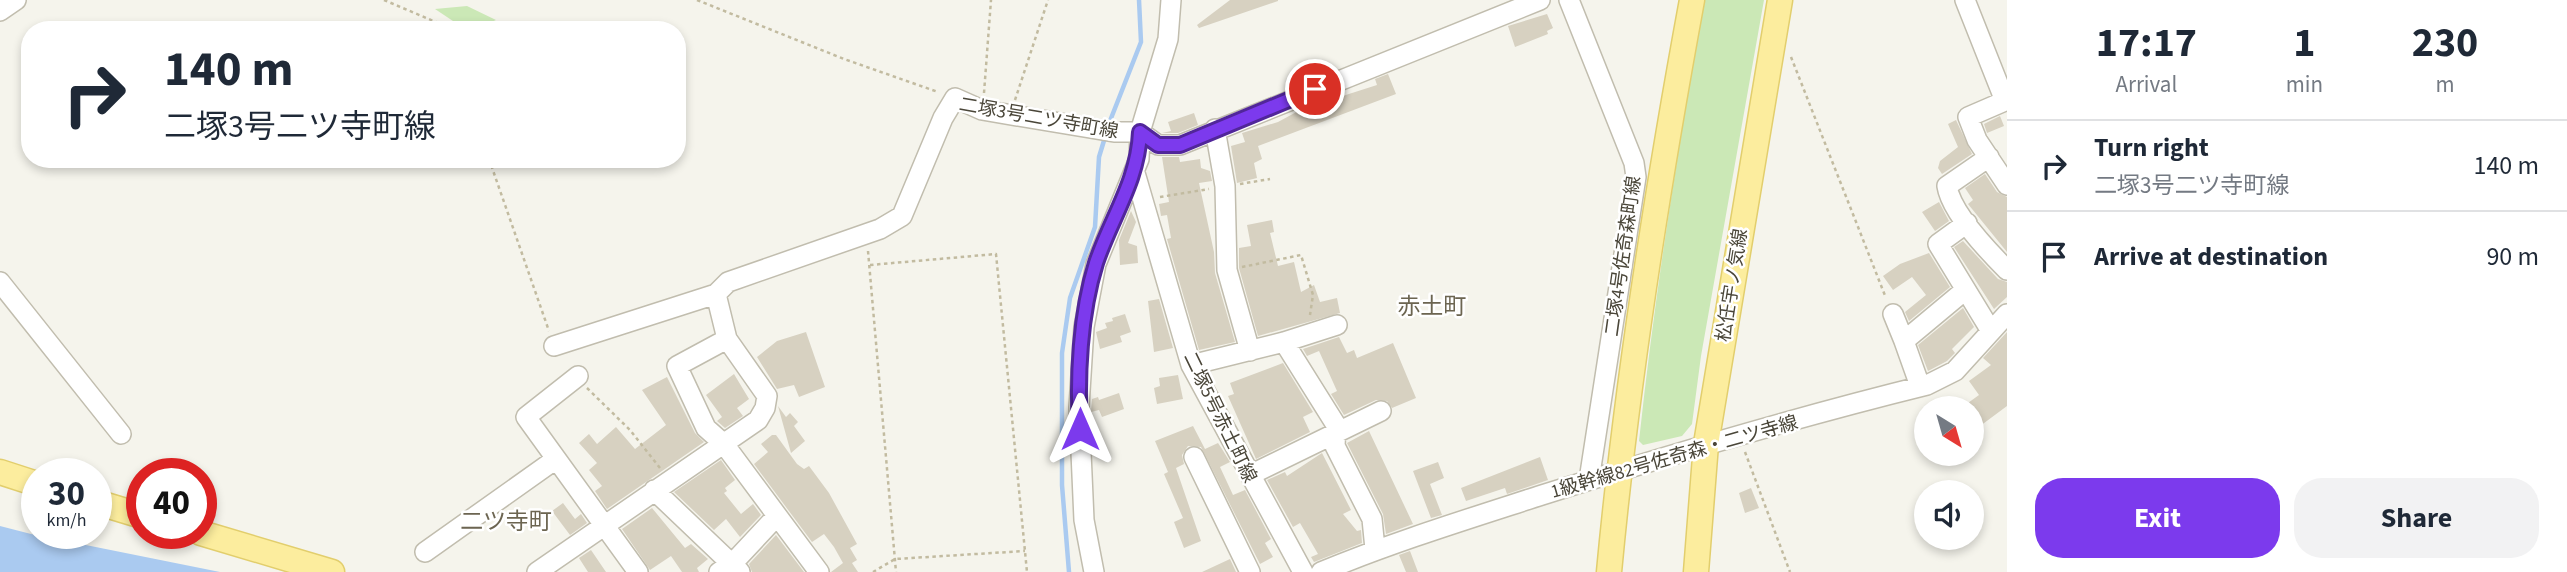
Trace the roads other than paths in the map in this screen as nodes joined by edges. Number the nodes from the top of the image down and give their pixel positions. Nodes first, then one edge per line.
1 (16, 0) edge
2 (1171, 0) edge
3 (1540, 0) edge
4 (1569, 0) edge
5 (1692, 0) edge
6 (1780, 0) edge
7 (1965, 0) edge
8 (0, 12) edge
9 (1215, 129) junction
10 (1140, 132) junction
11 (1989, 157) junction
12 (1634, 163) junction
13 (1135, 173) junction
14 (1659, 179) junction
15 (2007, 185) edge
16 (1967, 223) junction
17 (2007, 270) edge
18 (0, 282) edge
19 (1964, 291) junction
20 (716, 294) junction
21 (1893, 314) road end
22 (1337, 325) dead end
23 (2000, 328) edge
24 (727, 339) junction
25 (1904, 341) junction
26 (1284, 342) junction
27 (554, 346) road end
28 (1250, 351) junction
29 (1191, 365) junction
30 (578, 376) road end
31 (1920, 386) junction
32 (1381, 411) dead end
33 (121, 434) dead end
34 (1334, 434) junction
35 (724, 444) junction
36 (1706, 444) junction
37 (1194, 457) dead end
38 (555, 458) junction
39 (1618, 471) junction
40 (0, 472) edge
41 (1250, 475) junction
42 (21, 479) edge
43 (1589, 480) junction
44 (661, 485) junction
45 (775, 517) junction
46 (603, 525) junction
47 (217, 538) edge
48 (1376, 549) junction
49 (425, 552) dead end
50 (730, 569) edge
51 (332, 572) edge
52 (537, 572) edge
53 (638, 572) edge
54 (819, 572) edge
55 (1094, 572) edge
56 (1250, 572) edge
57 (1303, 572) edge
58 (1321, 572) edge
59 (1609, 572) edge
60 (1696, 572) edge

1 - 8 street
2 - 10 street
3 - 9 street, 二塚3号二ツ寺町線
4 - 12 street, 二塚4号佐奇森町線
5 - 14 main road
6 - 36 main road, 松任宇ノ気線
7 - 11 street
9 - 10 street, 二塚3号二ツ寺町線
9 - 28 street
10 - 13 street
10 - 20 street, 二塚3号二ツ寺町線
11 - 15 street
11 - 16 street
12 - 14 street
12 - 43 street, 二塚4号佐奇森町線
13 - 29 street, 二塚5号赤土町線
13 - 55 street
14 - 39 main road
16 - 17 street
16 - 19 street
18 - 33 street
19 - 23 street
19 - 25 street
20 - 24 street
20 - 27 street, 二塚3号二ツ寺町線
21 - 25 street
22 - 26 street
23 - 31 street, 1級幹線82号佐奇森・二ツ寺線
24 - 35 street
24 - 35 street
25 - 31 street
26 - 28 street
26 - 34 street
28 - 29 street
29 - 41 street, 二塚5号赤土町線
30 - 38 street
31 - 36 street, 1級幹線82号佐奇森・二ツ寺線
32 - 34 street
34 - 41 street
34 - 48 street
35 - 44 street
35 - 45 street
36 - 39 street, 1級幹線82号佐奇森・二ツ寺線
36 - 60 main road, 松任宇ノ気線
37 - 56 street
38 - 46 street
38 - 49 street
39 - 43 street, 1級幹線82号佐奇森・二ツ寺線
39 - 59 main road
40 - 42 main road
41 - 57 street, 二塚5号赤土町線
43 - 48 street, 1級幹線82号佐奇森・二ツ寺線
44 - 46 street
44 - 50 street
45 - 50 street
45 - 54 street
46 - 52 street
46 - 53 street
47 - 51 main road
48 - 58 street, 1級幹線82号佐奇森・二ツ寺線

